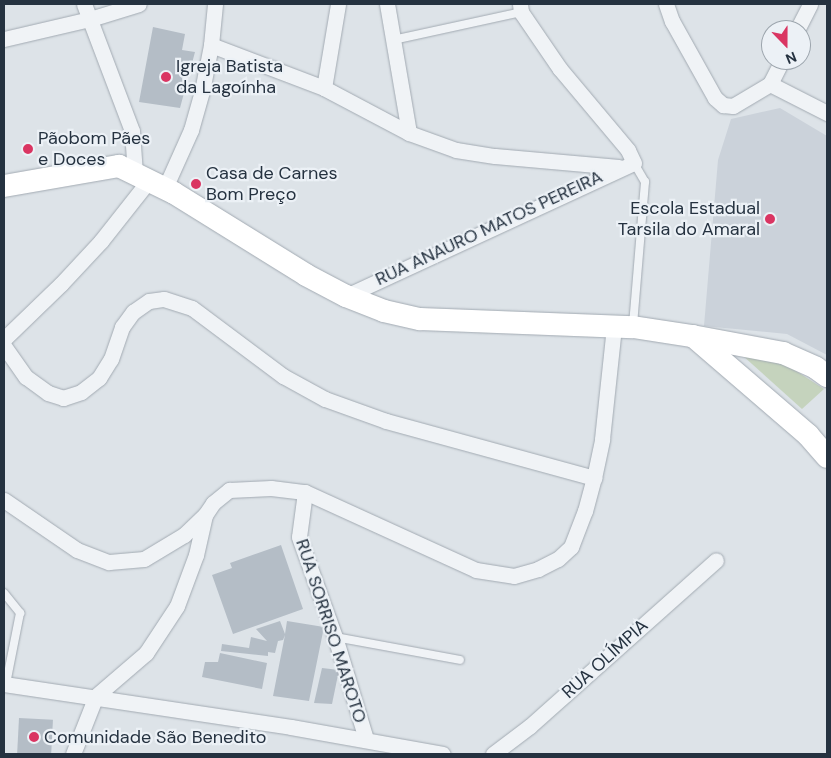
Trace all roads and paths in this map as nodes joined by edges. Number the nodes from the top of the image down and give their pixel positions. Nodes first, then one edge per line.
1 (84, 4) edge
2 (139, 4) edge
3 (215, 4) edge
4 (338, 4) edge
5 (387, 4) edge
6 (666, 4) edge
7 (810, 4) edge
8 (520, 8) edge
9 (90, 19) junction
10 (802, 20) edge
11 (4, 39) edge
12 (393, 40) junction
13 (211, 45) junction
14 (777, 70) edge
15 (770, 84) junction
16 (324, 88) junction
17 (827, 114) edge
18 (408, 133) junction
19 (628, 165) junction
20 (150, 180) junction
21 (4, 186) edge
22 (346, 296) junction
23 (623, 327) junction
24 (692, 336) junction
25 (4, 339) edge
26 (4, 346) edge
27 (827, 376) edge
28 (827, 457) edge
29 (594, 478) junction
30 (305, 492) junction
31 (4, 500) edge
32 (205, 515) junction
33 (716, 560) dead end
34 (4, 593) edge
35 (335, 636) junction
36 (460, 660) dead end
37 (5, 684) edge
38 (96, 696) junction
39 (366, 739) junction
40 (73, 754) edge
41 (443, 754) edge
42 (493, 754) edge

1 - 9 street
2 - 9 street
3 - 13 street
4 - 16 street
5 - 12 street
6 - 15 street
7 - 10 street
8 - 12 lane
8 - 19 street
9 - 11 street
9 - 20 street
12 - 18 street
13 - 16 street
13 - 20 street
14 - 15 street
15 - 17 street
16 - 18 street
18 - 19 street
19 - 22 street, RUA ANAURO MATOS PEREIRA
19 - 23 lane
20 - 21 main road
20 - 22 main road
20 - 25 street
22 - 23 main road
23 - 24 main road
23 - 29 street
24 - 27 main road
24 - 28 main road
26 - 29 street
29 - 30 street
30 - 32 street
30 - 35 street, RUA SORRISO MAROTO
31 - 32 street
32 - 38 street
33 - 42 street, RUA OLÍMPIA
34 - 37 lane
35 - 36 lane
35 - 39 street, RUA SORRISO MAROTO
37 - 38 street
38 - 39 street
38 - 40 street
39 - 41 street

